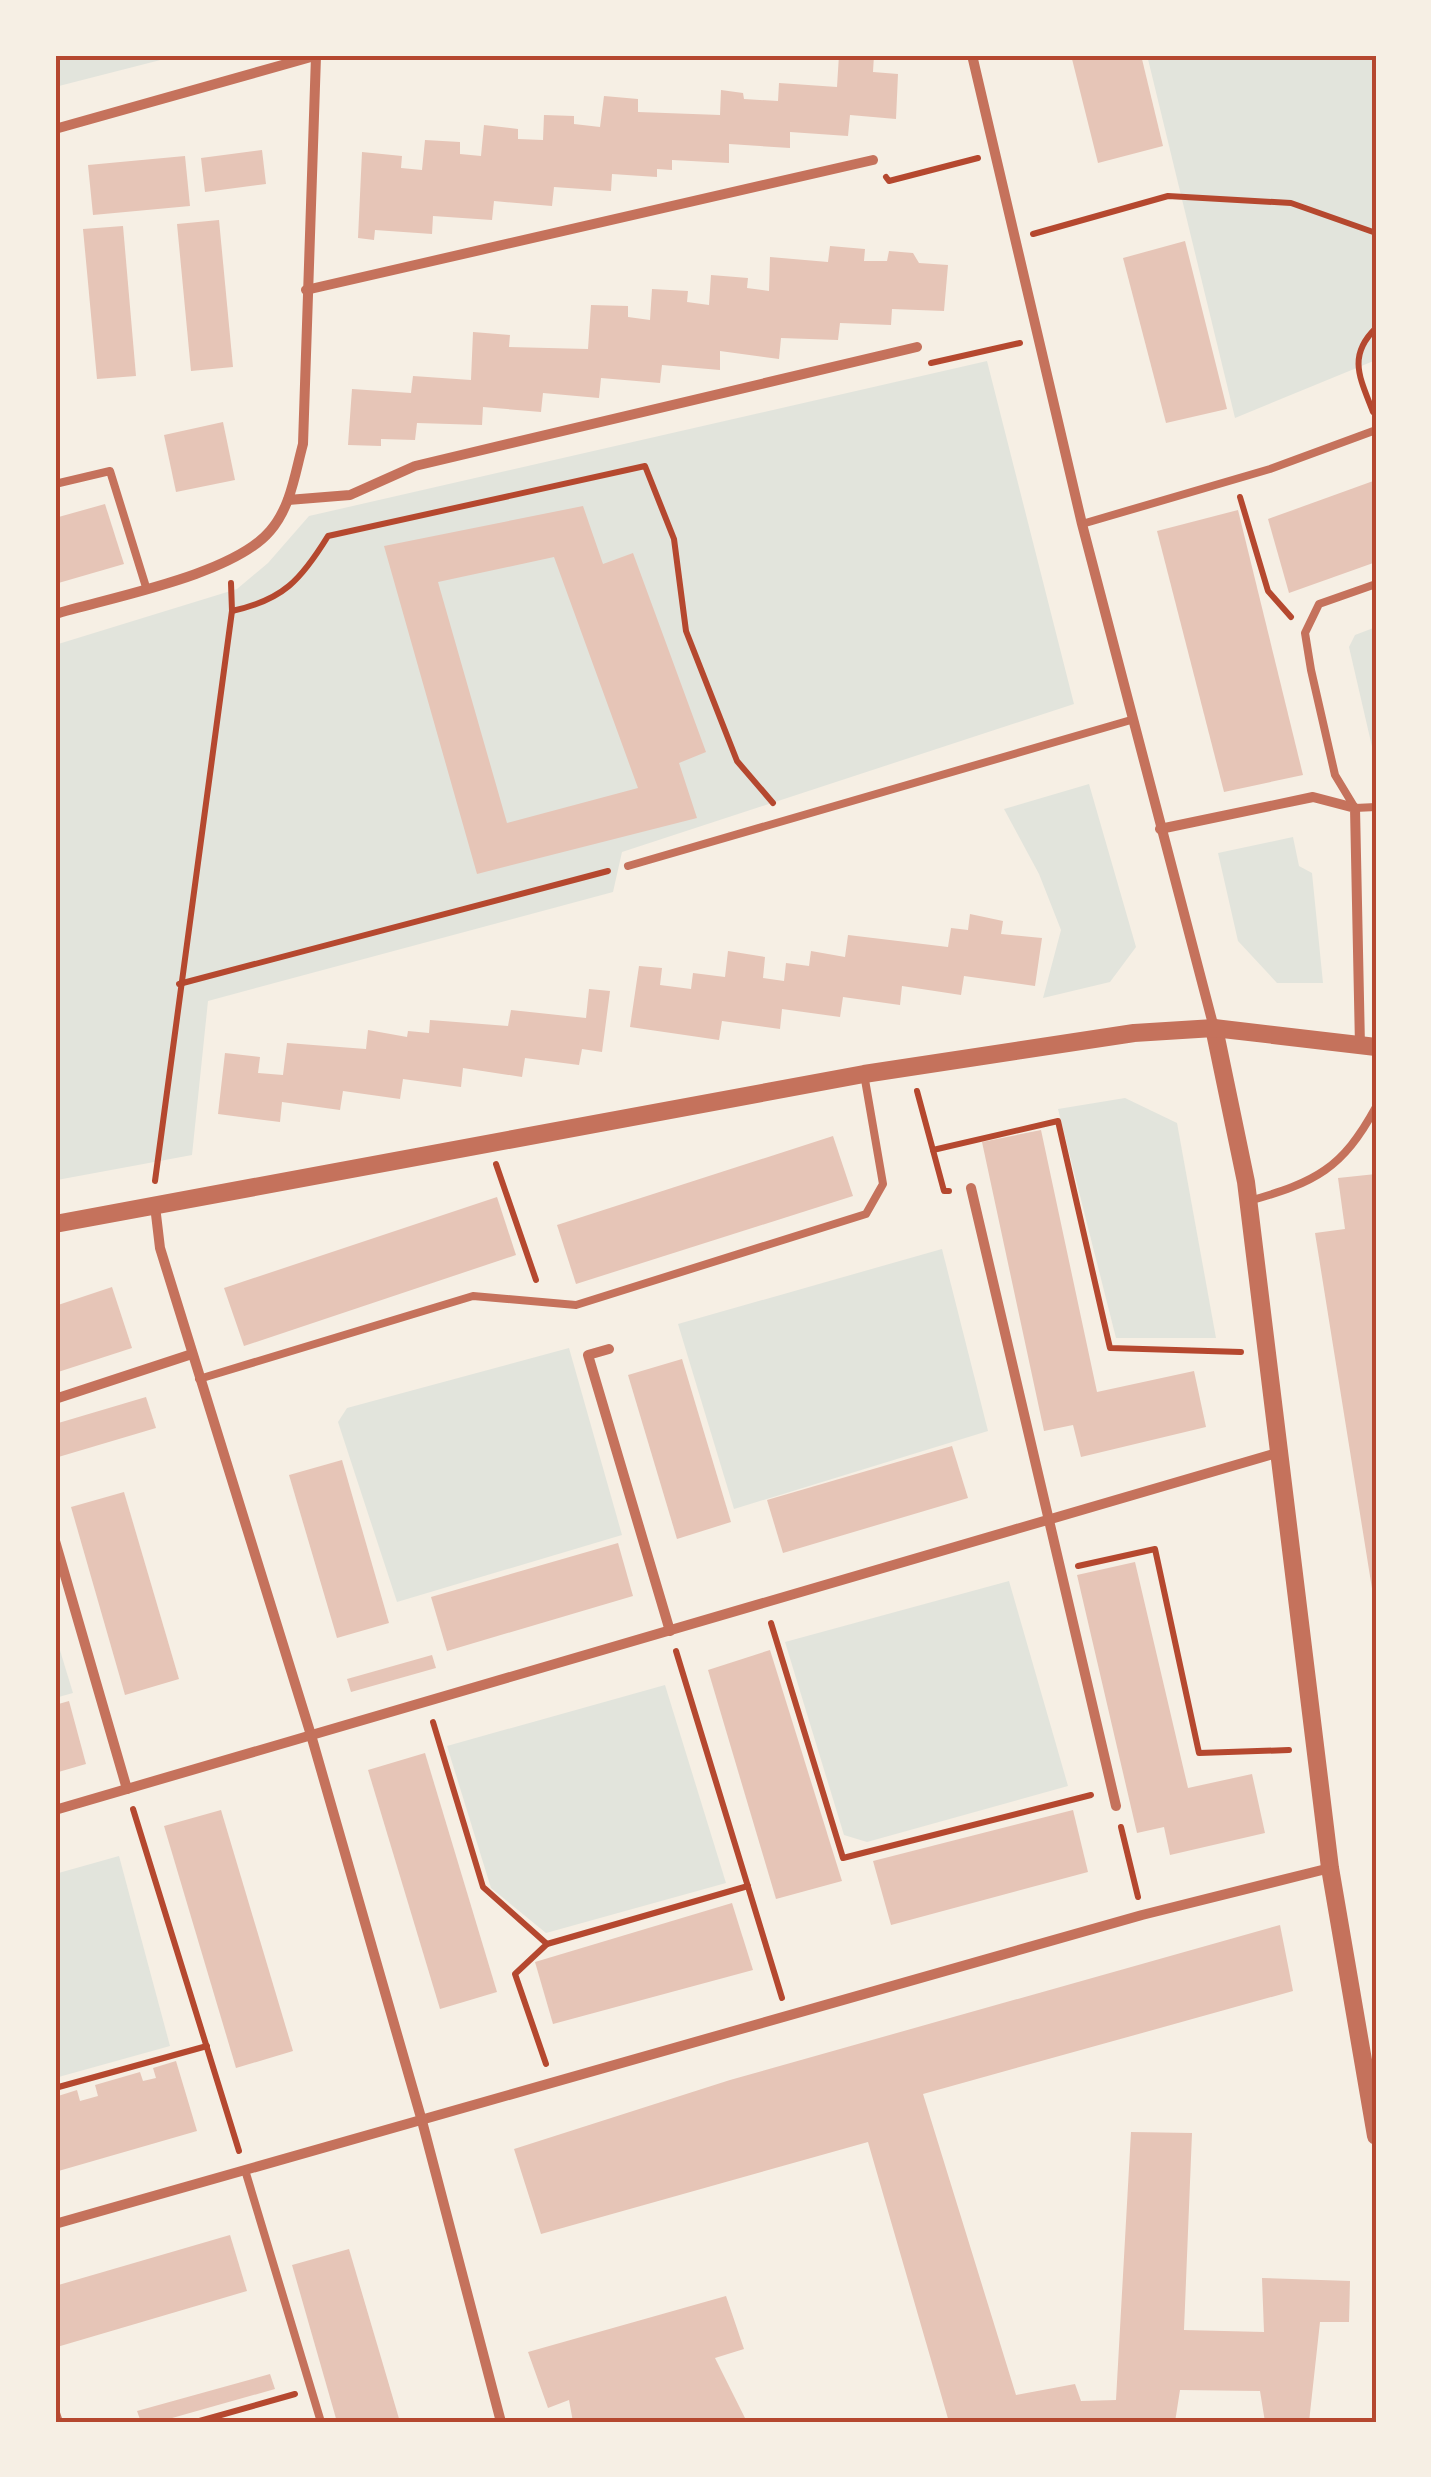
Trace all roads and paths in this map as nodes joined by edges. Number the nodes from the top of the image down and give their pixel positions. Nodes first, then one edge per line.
1 (317, 55) edge
2 (972, 55) edge
3 (55, 130) edge
4 (994, 154) junction
5 (874, 160) joint
6 (1376, 232) edge
7 (1014, 239) junction
8 (306, 290) junction
9 (1376, 328) edge
10 (1037, 338) junction
11 (917, 346) joint
12 (1376, 420) edge
13 (1376, 430) edge
14 (1235, 479) junction
15 (55, 484) edge
16 (288, 500) junction
17 (1082, 524) junction
18 (231, 562) junction
19 (1376, 584) edge
20 (146, 587) junction
21 (232, 611) junction
22 (55, 614) edge
23 (1305, 633) junction
24 (1130, 720) junction
25 (1376, 807) edge
26 (1354, 808) junction
27 (786, 820) junction
28 (1160, 829) junction
29 (628, 866) joint
30 (179, 984) junction
31 (1214, 1028) junction
32 (1368, 1046) edge
33 (910, 1066) junction
34 (864, 1074) junction
35 (1376, 1107) edge
36 (489, 1144) junction
37 (934, 1150) junction
38 (971, 1188) joint
39 (1248, 1201) junction
40 (155, 1206) junction
41 (55, 1224) edge
42 (542, 1300) junction
43 (608, 1348) dead end
44 (1267, 1353) junction
45 (192, 1354) junction
46 (199, 1380) junction
47 (55, 1398) edge
48 (1280, 1452) junction
49 (1048, 1522) junction
50 (55, 1541) edge
51 (1060, 1570) junction
52 (765, 1603) junction
53 (670, 1631) junction
54 (427, 1702) junction
55 (311, 1735) junction
56 (1316, 1750) junction
57 (127, 1789) junction
58 (1112, 1790) junction
59 (1116, 1806) joint
60 (55, 1810) edge
61 (1330, 1868) junction
62 (748, 1886) junction
63 (1142, 1915) junction
64 (547, 1944) junction
65 (788, 2016) junction
66 (207, 2046) junction
67 (554, 2083) junction
68 (55, 2088) edge
69 (422, 2121) junction
70 (1376, 2136) edge
71 (245, 2170) junction
72 (55, 2224) edge
73 (311, 2390) junction
74 (55, 2413) edge
75 (58, 2422) edge
76 (196, 2422) edge
77 (321, 2422) edge
78 (501, 2422) edge

1 - 3 street
1 - 8 street
2 - 4 street
4 - 5 path
4 - 7 street
5 - 8 street
6 - 7 path
7 - 10 street
8 - 16 street
9 - 12 path
10 - 11 path
10 - 17 street
11 - 16 street
13 - 14 lane
14 - 17 lane
14 - 23 path
15 - 20 lane
16 - 18 street
17 - 24 street
18 - 20 street
18 - 21 path
19 - 23 lane
20 - 22 street
21 - 27 path
21 - 30 path
23 - 26 lane
24 - 27 lane
24 - 28 street
25 - 26 lane
26 - 28 street
26 - 32 street
27 - 29 lane
28 - 31 street
29 - 30 path
30 - 40 path
31 - 32 street
31 - 33 street
31 - 39 street
33 - 34 street
33 - 37 path
34 - 36 street
34 - 42 lane
35 - 39 lane
36 - 40 street
36 - 42 path
37 - 38 path
37 - 44 path
38 - 49 street
39 - 44 street
40 - 41 street
40 - 45 street
42 - 46 lane
43 - 53 street
44 - 48 street
45 - 46 street
45 - 47 street
46 - 55 street
48 - 49 street
48 - 56 street
49 - 51 street
49 - 52 street
50 - 57 street
51 - 56 path
51 - 58 street
52 - 53 street
52 - 58 path
53 - 54 street
53 - 62 path
54 - 55 street
54 - 64 path
55 - 57 street
55 - 69 street
56 - 61 street
57 - 60 street
57 - 66 path
58 - 59 street
59 - 63 path
61 - 63 street
61 - 70 street
62 - 64 path
62 - 65 path
63 - 65 street
64 - 67 path
65 - 67 street
66 - 68 path
66 - 71 path
67 - 69 street
69 - 71 street
69 - 78 street
71 - 72 street
71 - 73 lane
73 - 76 path
73 - 77 lane
74 - 75 street

